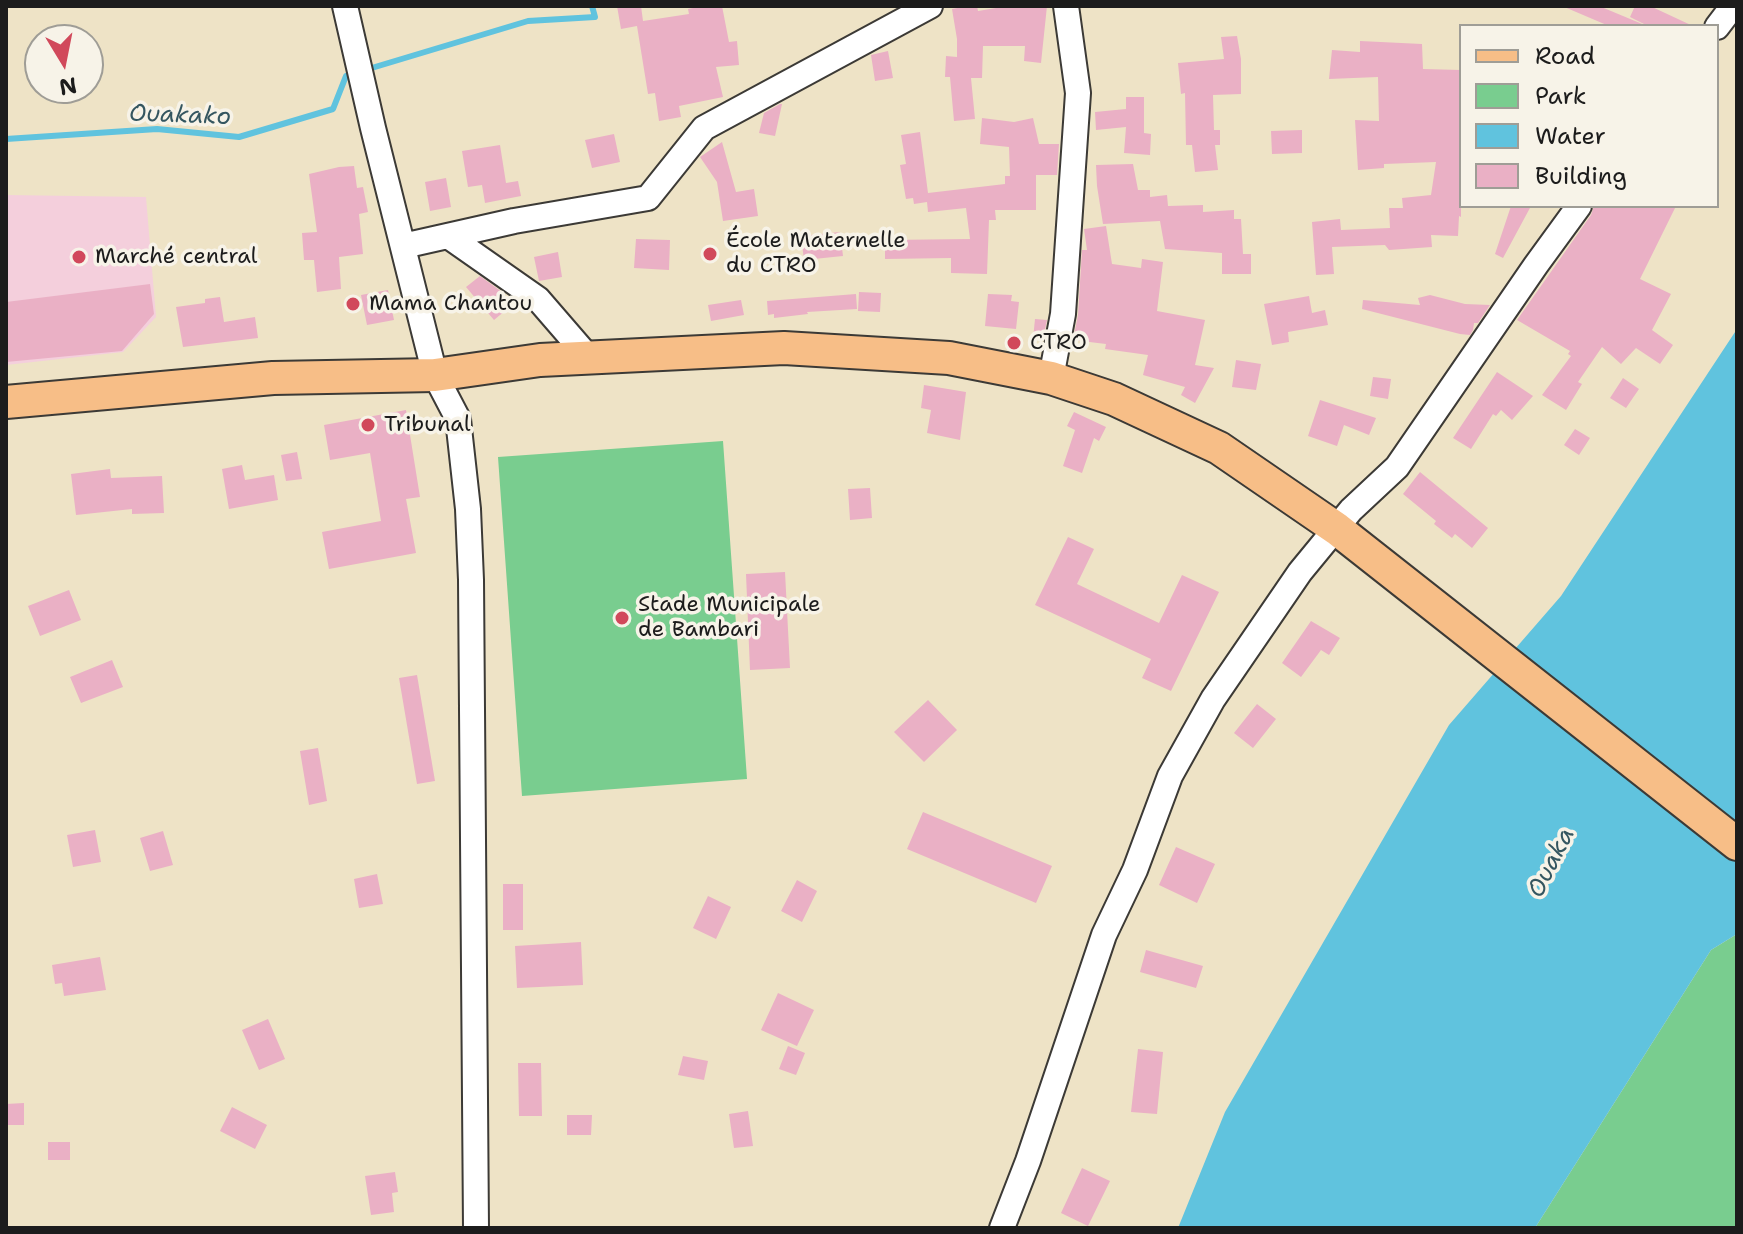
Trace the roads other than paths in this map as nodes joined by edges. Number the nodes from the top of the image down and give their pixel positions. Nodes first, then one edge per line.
1 (345, 6) edge
2 (930, 6) edge
3 (1066, 6) edge
4 (1733, 6) edge
5 (1719, 24) edge
6 (1578, 208) edge
7 (448, 236) junction
8 (403, 246) junction
9 (589, 358) junction
10 (435, 375) junction
11 (1051, 378) junction
12 (6, 402) edge
13 (1337, 529) junction
14 (1737, 844) edge
15 (476, 1228) edge
16 (1002, 1228) edge

1 - 8 street
2 - 7 street
3 - 11 street
4 - 5 street
6 - 13 street
7 - 8 street
7 - 9 street
8 - 10 street
9 - 10 main road
9 - 11 main road
10 - 12 main road
10 - 15 street
11 - 13 main road
13 - 14 main road
13 - 16 street

